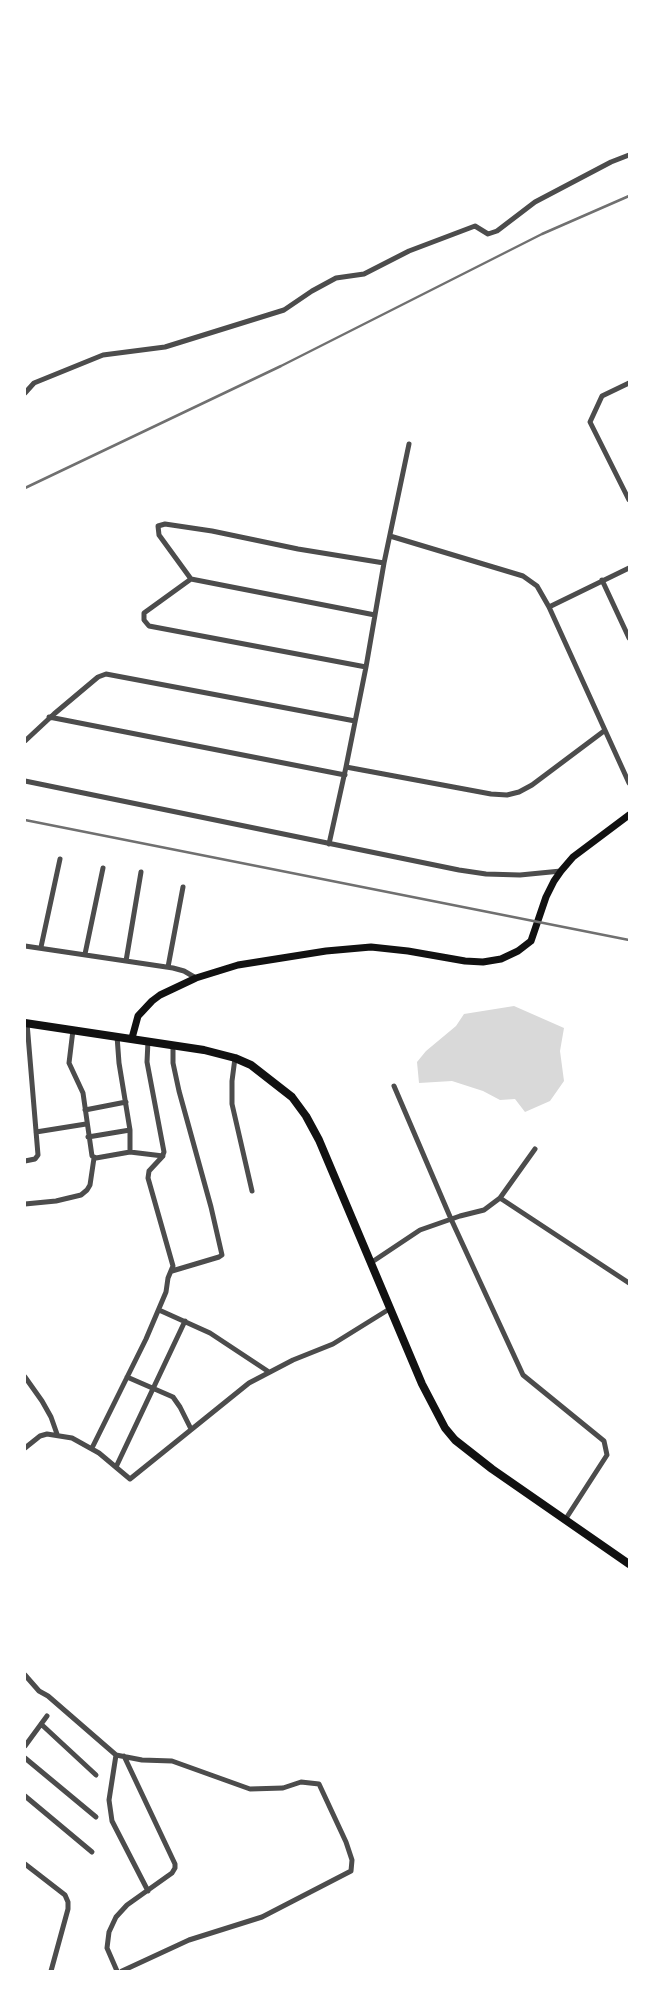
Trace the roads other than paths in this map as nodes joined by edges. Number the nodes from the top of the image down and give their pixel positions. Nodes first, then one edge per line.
1 (629, 155) edge
2 (629, 383) edge
3 (25, 393) edge
4 (409, 444) dead end
5 (629, 500) edge
6 (390, 536) junction
7 (384, 563) junction
8 (629, 568) edge
9 (191, 579) junction
10 (602, 580) junction
11 (549, 607) junction
12 (375, 615) junction
13 (629, 638) edge
14 (366, 667) junction
15 (49, 717) junction
16 (355, 721) junction
17 (604, 731) junction
18 (25, 741) edge
19 (346, 767) junction
20 (345, 775) junction
21 (25, 781) edge
22 (629, 783) edge
23 (629, 815) edge
24 (329, 844) junction
25 (60, 859) dead end
26 (103, 868) dead end
27 (141, 872) dead end
28 (560, 872) junction
29 (183, 888) dead end
30 (25, 946) edge
31 (41, 948) junction
32 (85, 954) junction
33 (126, 960) junction
34 (168, 967) junction
35 (196, 978) junction
36 (26, 1023) edge
37 (73, 1030) junction
38 (118, 1036) junction
39 (132, 1038) junction
40 (148, 1041) junction
41 (172, 1045) junction
42 (235, 1058) junction
43 (394, 1086) dead end
44 (126, 1102) junction
45 (85, 1110) junction
46 (86, 1124) junction
47 (130, 1130) junction
48 (36, 1132) junction
49 (88, 1137) junction
50 (536, 1149) dead end
51 (130, 1152) junction
52 (163, 1156) junction
53 (94, 1158) junction
54 (25, 1162) edge
55 (252, 1191) dead end
56 (500, 1198) junction
57 (25, 1204) edge
58 (451, 1219) junction
59 (372, 1262) junction
60 (172, 1271) junction
61 (629, 1283) edge
62 (391, 1308) junction
63 (159, 1310) junction
64 (186, 1321) junction
65 (269, 1372) junction
66 (25, 1377) edge
67 (127, 1377) junction
68 (153, 1389) junction
69 (191, 1429) junction
70 (57, 1434) junction
71 (25, 1448) edge
72 (92, 1448) junction
73 (116, 1467) junction
74 (566, 1520) junction
75 (629, 1564) edge
76 (25, 1675) edge
77 (47, 1716) dead end
78 (41, 1724) junction
79 (25, 1746) edge
80 (116, 1755) junction
81 (124, 1756) junction
82 (25, 1758) edge
83 (96, 1775) dead end
84 (25, 1796) edge
85 (96, 1817) dead end
86 (92, 1852) dead end
87 (25, 1864) edge
88 (148, 1890) junction
89 (51, 1971) edge
90 (117, 1971) edge
91 (122, 1971) edge

1 - 3 street
2 - 5 street
4 - 6 street
6 - 7 street
6 - 11 street
7 - 9 street
7 - 12 street
8 - 10 street
9 - 12 street
9 - 14 street
10 - 11 street
10 - 13 street
11 - 17 street
12 - 14 street
14 - 16 street
15 - 16 street
15 - 18 street
15 - 20 street
16 - 19 street
17 - 19 street
17 - 22 street
19 - 20 street
20 - 24 street
21 - 24 street
23 - 28 main road
24 - 28 street
25 - 31 street
26 - 32 street
27 - 33 street
28 - 35 main road
29 - 34 street
30 - 31 street
31 - 32 street
32 - 33 street
33 - 34 street
34 - 35 street
35 - 39 main road
36 - 37 main road
36 - 48 street
37 - 38 main road
37 - 45 street
38 - 39 main road
38 - 44 street
39 - 40 main road
40 - 41 main road
40 - 52 street
41 - 42 main road
41 - 60 street
42 - 55 street
42 - 59 main road
43 - 58 street
44 - 45 street
44 - 47 street
45 - 46 street
46 - 48 street
46 - 49 street
47 - 49 street
47 - 51 street
48 - 54 street
49 - 53 street
50 - 56 street
51 - 52 street
51 - 53 street
52 - 60 street
53 - 57 street
56 - 58 street
56 - 61 street
58 - 59 street
58 - 74 street
59 - 62 main road
60 - 63 street
62 - 65 street
62 - 74 main road
63 - 64 street
63 - 67 street
64 - 65 street
64 - 68 street
65 - 69 street
66 - 70 street
67 - 68 street
67 - 72 street
68 - 69 street
68 - 73 street
69 - 73 street
70 - 71 street
70 - 72 street
72 - 73 street
74 - 75 main road
76 - 80 street
77 - 78 street
78 - 79 street
78 - 83 street
80 - 81 street
80 - 88 street
81 - 88 street
81 - 91 street
82 - 85 street
84 - 86 street
87 - 89 street
88 - 90 street

